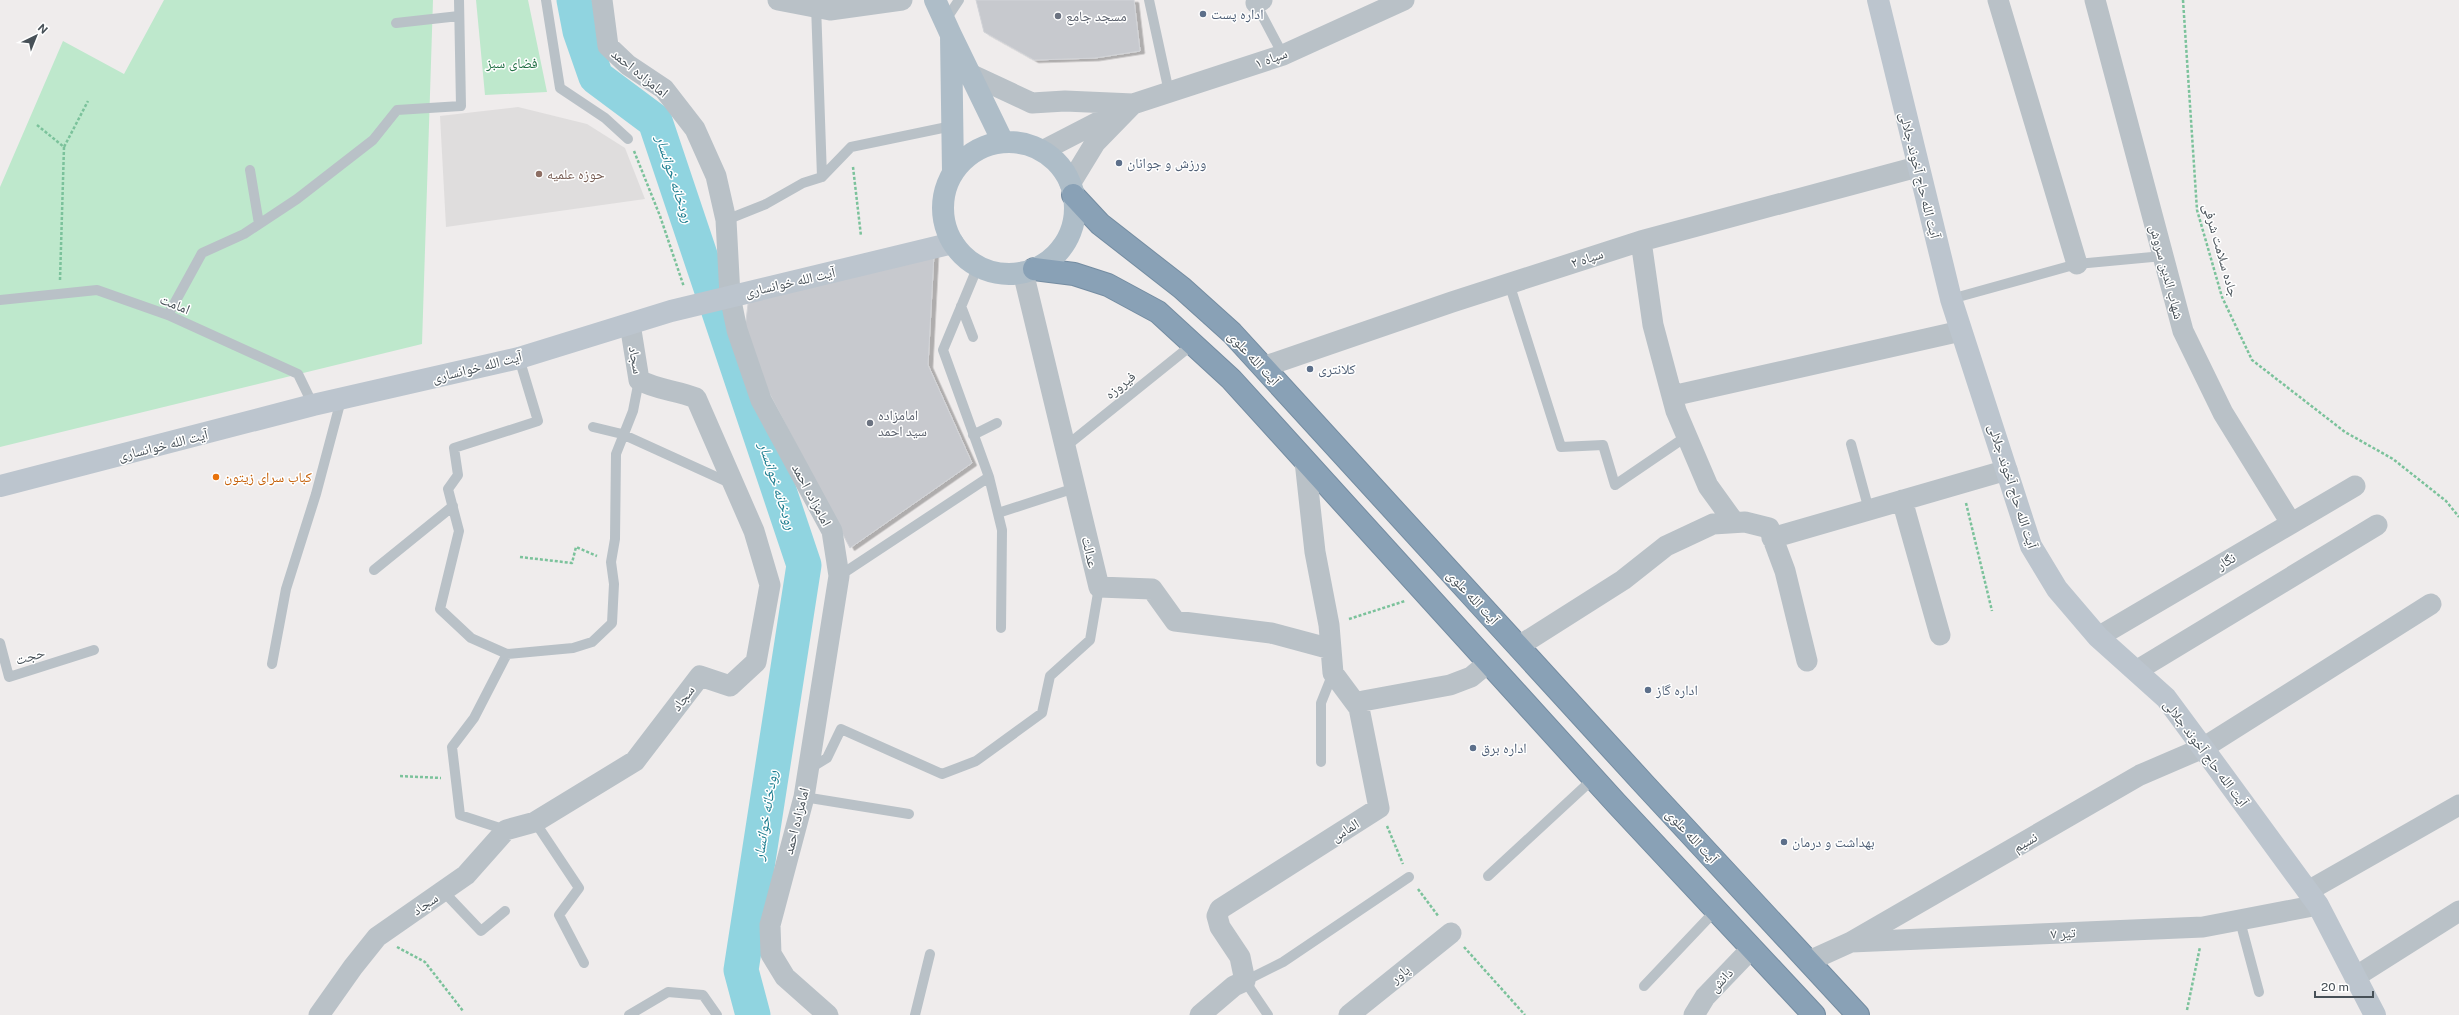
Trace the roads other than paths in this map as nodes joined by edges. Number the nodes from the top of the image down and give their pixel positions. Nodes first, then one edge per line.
1 (459, 0) edge
2 (546, 0) edge
3 (602, 0) edge
4 (778, 0) edge
5 (902, 0) edge
6 (936, 0) edge
7 (958, 0) edge
8 (1149, 0) edge
9 (1404, 0) edge
10 (1878, 0) edge
11 (1998, 0) edge
12 (2095, 0) edge
13 (1257, 1) edge
14 (817, 4) edge
15 (459, 16) junction
16 (396, 23) dead end
17 (948, 28) junction
18 (1283, 55) junction
19 (970, 74) junction
20 (1169, 92) junction
21 (1133, 104) junction
22 (952, 126) junction
23 (628, 139) road end
24 (1003, 142) junction
25 (1042, 151) junction
26 (1917, 167) junction
27 (250, 170) dead end
28 (953, 172) junction
29 (822, 177) junction
30 (1071, 189) junction
31 (726, 220) junction
32 (259, 224) junction
33 (1641, 241) junction
34 (953, 243) junction
35 (2163, 256) junction
36 (2077, 264) junction
37 (978, 266) junction
38 (1028, 270) junction
39 (1509, 283) junction
40 (730, 296) junction
41 (1951, 299) junction
42 (0, 300) edge
43 (961, 306) junction
44 (168, 315) junction
45 (630, 324) junction
46 (1962, 331) junction
47 (973, 337) dead end
48 (1193, 344) junction
49 (519, 358) junction
50 (1263, 367) junction
51 (639, 380) junction
52 (1672, 396) junction
53 (341, 400) junction
54 (313, 405) junction
55 (997, 423) dead end
56 (593, 427) dead end
57 (622, 434) junction
58 (973, 434) junction
59 (1687, 436) junction
60 (1851, 444) dead end
61 (1065, 447) junction
62 (1305, 461) junction
63 (2007, 470) junction
64 (989, 477) junction
65 (0, 486) edge
66 (734, 486) junction
67 (2355, 486) dead end
68 (1075, 488) junction
69 (1902, 500) junction
70 (453, 506) junction
71 (1869, 510) junction
72 (998, 512) junction
73 (1734, 522) junction
74 (2291, 524) junction
75 (2377, 525) dead end
76 (1772, 538) junction
77 (374, 570) dead end
78 (839, 576) junction
79 (1098, 588) junction
80 (2432, 604) dead end
81 (1001, 628) dead end
82 (1940, 635) dead end
83 (2098, 637) junction
84 (0, 643) edge
85 (1519, 646) junction
86 (1331, 649) junction
87 (94, 650) dead end
88 (507, 654) junction
89 (1807, 661) dead end
90 (1488, 663) junction
91 (272, 664) dead end
92 (2136, 671) junction
93 (1333, 673) junction
94 (1359, 708) junction
95 (2203, 748) junction
96 (1321, 762) dead end
97 (808, 770) junction
98 (1594, 778) junction
99 (804, 797) junction
100 (2459, 805) edge
101 (909, 814) dead end
102 (535, 822) junction
103 (506, 830) junction
104 (1488, 876) dead end
105 (1409, 877) dead end
106 (443, 891) junction
107 (2313, 898) junction
108 (1716, 910) junction
109 (2459, 911) edge
110 (506, 912) dead end
111 (2240, 921) junction
112 (1451, 933) dead end
113 (1851, 942) junction
114 (1752, 948) junction
115 (930, 954) dead end
116 (1809, 961) junction
117 (584, 963) dead end
118 (2355, 977) junction
119 (1245, 981) junction
120 (1644, 986) dead end
121 (2259, 992) dead end
122 (319, 1015) edge
123 (629, 1015) edge
124 (718, 1015) edge
125 (828, 1015) edge
126 (915, 1015) edge
127 (1200, 1015) edge
128 (1268, 1015) edge
129 (1349, 1015) edge
130 (1694, 1015) edge
131 (1814, 1015) edge
132 (1858, 1015) edge
133 (2375, 1015) edge

1 - 15 lane
2 - 23 lane
3 - 31 street, امامزاده احمد
4 - 14 street
5 - 14 street
6 - 17 main road
7 - 17 lane
8 - 20 lane
9 - 18 street, سپاه ۱
10 - 26 street, آیت الله حاج آخوند جلالی
11 - 36 street
12 - 35 street, شهاب الدین سروش
13 - 18 lane
14 - 29 lane
15 - 16 lane
15 - 32 lane
17 - 19 main road
17 - 22 main road
18 - 20 street, سپاه ۱
19 - 21 street
19 - 24 main road
20 - 21 street, سپاه ۱
21 - 25 street
21 - 30 street
22 - 28 main road
22 - 29 lane
24 - 25 main road
24 - 28 main road
25 - 30 main road
26 - 33 street, سپاه ۲
26 - 41 street, آیت الله حاج آخوند جلالی
27 - 32 lane
28 - 34 main road
29 - 31 lane
30 - 38 main road
30 - 50 highway, آیت الله علوی
31 - 40 street, امامزاده احمد
32 - 44 lane
33 - 39 street, سپاه ۲
33 - 52 street
34 - 37 main road
34 - 40 street, آیت الله خوانساری
35 - 36 lane
35 - 74 street, شهاب الدین سروش
36 - 41 lane
37 - 38 main road
37 - 43 lane
38 - 48 highway
38 - 61 street, عدالت
39 - 50 street, سپاه ۲
39 - 59 lane
40 - 45 street, آیت الله خوانساری
40 - 78 street, امامزاده احمد
41 - 46 street, آیت الله حاج آخوند جلالی
42 - 44 lane, امامت
43 - 47 lane
43 - 58 lane
44 - 54 lane, امامت
45 - 49 street, آیت الله خوانساری
45 - 51 street, سجاد
46 - 52 street
46 - 63 street, آیت الله حاج آخوند جلالی
48 - 61 lane, فیروزه
48 - 62 highway
49 - 53 street, آیت الله خوانساری
49 - 70 lane
50 - 85 highway, آیت الله علوی
51 - 57 lane
51 - 66 street, سجاد
52 - 59 street
53 - 54 street, آیت الله خوانساری
53 - 91 lane
54 - 65 street, آیت الله خوانساری
55 - 58 lane
56 - 57 lane
57 - 66 lane
57 - 88 lane
58 - 64 lane
59 - 73 street
60 - 71 lane
61 - 68 street, عدالت
62 - 86 street
62 - 90 highway
63 - 69 street
63 - 83 street, آیت الله حاج آخوند جلالی
64 - 72 lane
64 - 78 lane
66 - 102 street, سجاد
67 - 74 street, نگار
68 - 72 lane
68 - 79 street, عدالت
69 - 71 street
69 - 82 street
70 - 77 lane
70 - 88 lane
71 - 76 street
72 - 81 lane
73 - 76 street
73 - 85 street
74 - 83 street, نگار
75 - 92 street
76 - 89 street
78 - 97 street, امامزاده احمد
79 - 86 street, عدالت
79 - 97 lane
80 - 95 street, نسیم
83 - 92 street, آیت الله حاج آخوند جلالی
84 - 87 lane, حجت
85 - 116 highway, آیت الله علوی
86 - 93 street
88 - 103 lane
90 - 94 street
90 - 98 highway
92 - 95 street, آیت الله حاج آخوند جلالی
93 - 94 street
93 - 96 lane
94 - 119 street, الماس
95 - 107 street, آیت الله حاج آخوند جلالی
95 - 113 street, نسیم
97 - 99 street, امامزاده احمد
98 - 104 lane
98 - 108 highway
99 - 101 lane
99 - 125 street, امامزاده احمد
100 - 107 street, ۷ تیر
102 - 103 street, سجاد
102 - 117 lane
103 - 106 street, سجاد
105 - 119 lane
106 - 110 lane
106 - 122 street, سجاد
107 - 111 street, ۷ تیر
107 - 118 street, آیت الله حاج آخوند جلالی
108 - 114 highway
108 - 120 lane
109 - 118 street
111 - 113 street, ۷ تیر
111 - 121 lane
112 - 129 street, پاور
113 - 116 street, ۷ تیر
114 - 130 street, دانش
114 - 131 highway
115 - 126 lane
116 - 132 highway, آیت الله علوی
118 - 133 street, آیت الله حاج آخوند جلالی
119 - 127 street
119 - 128 lane
123 - 124 lane

